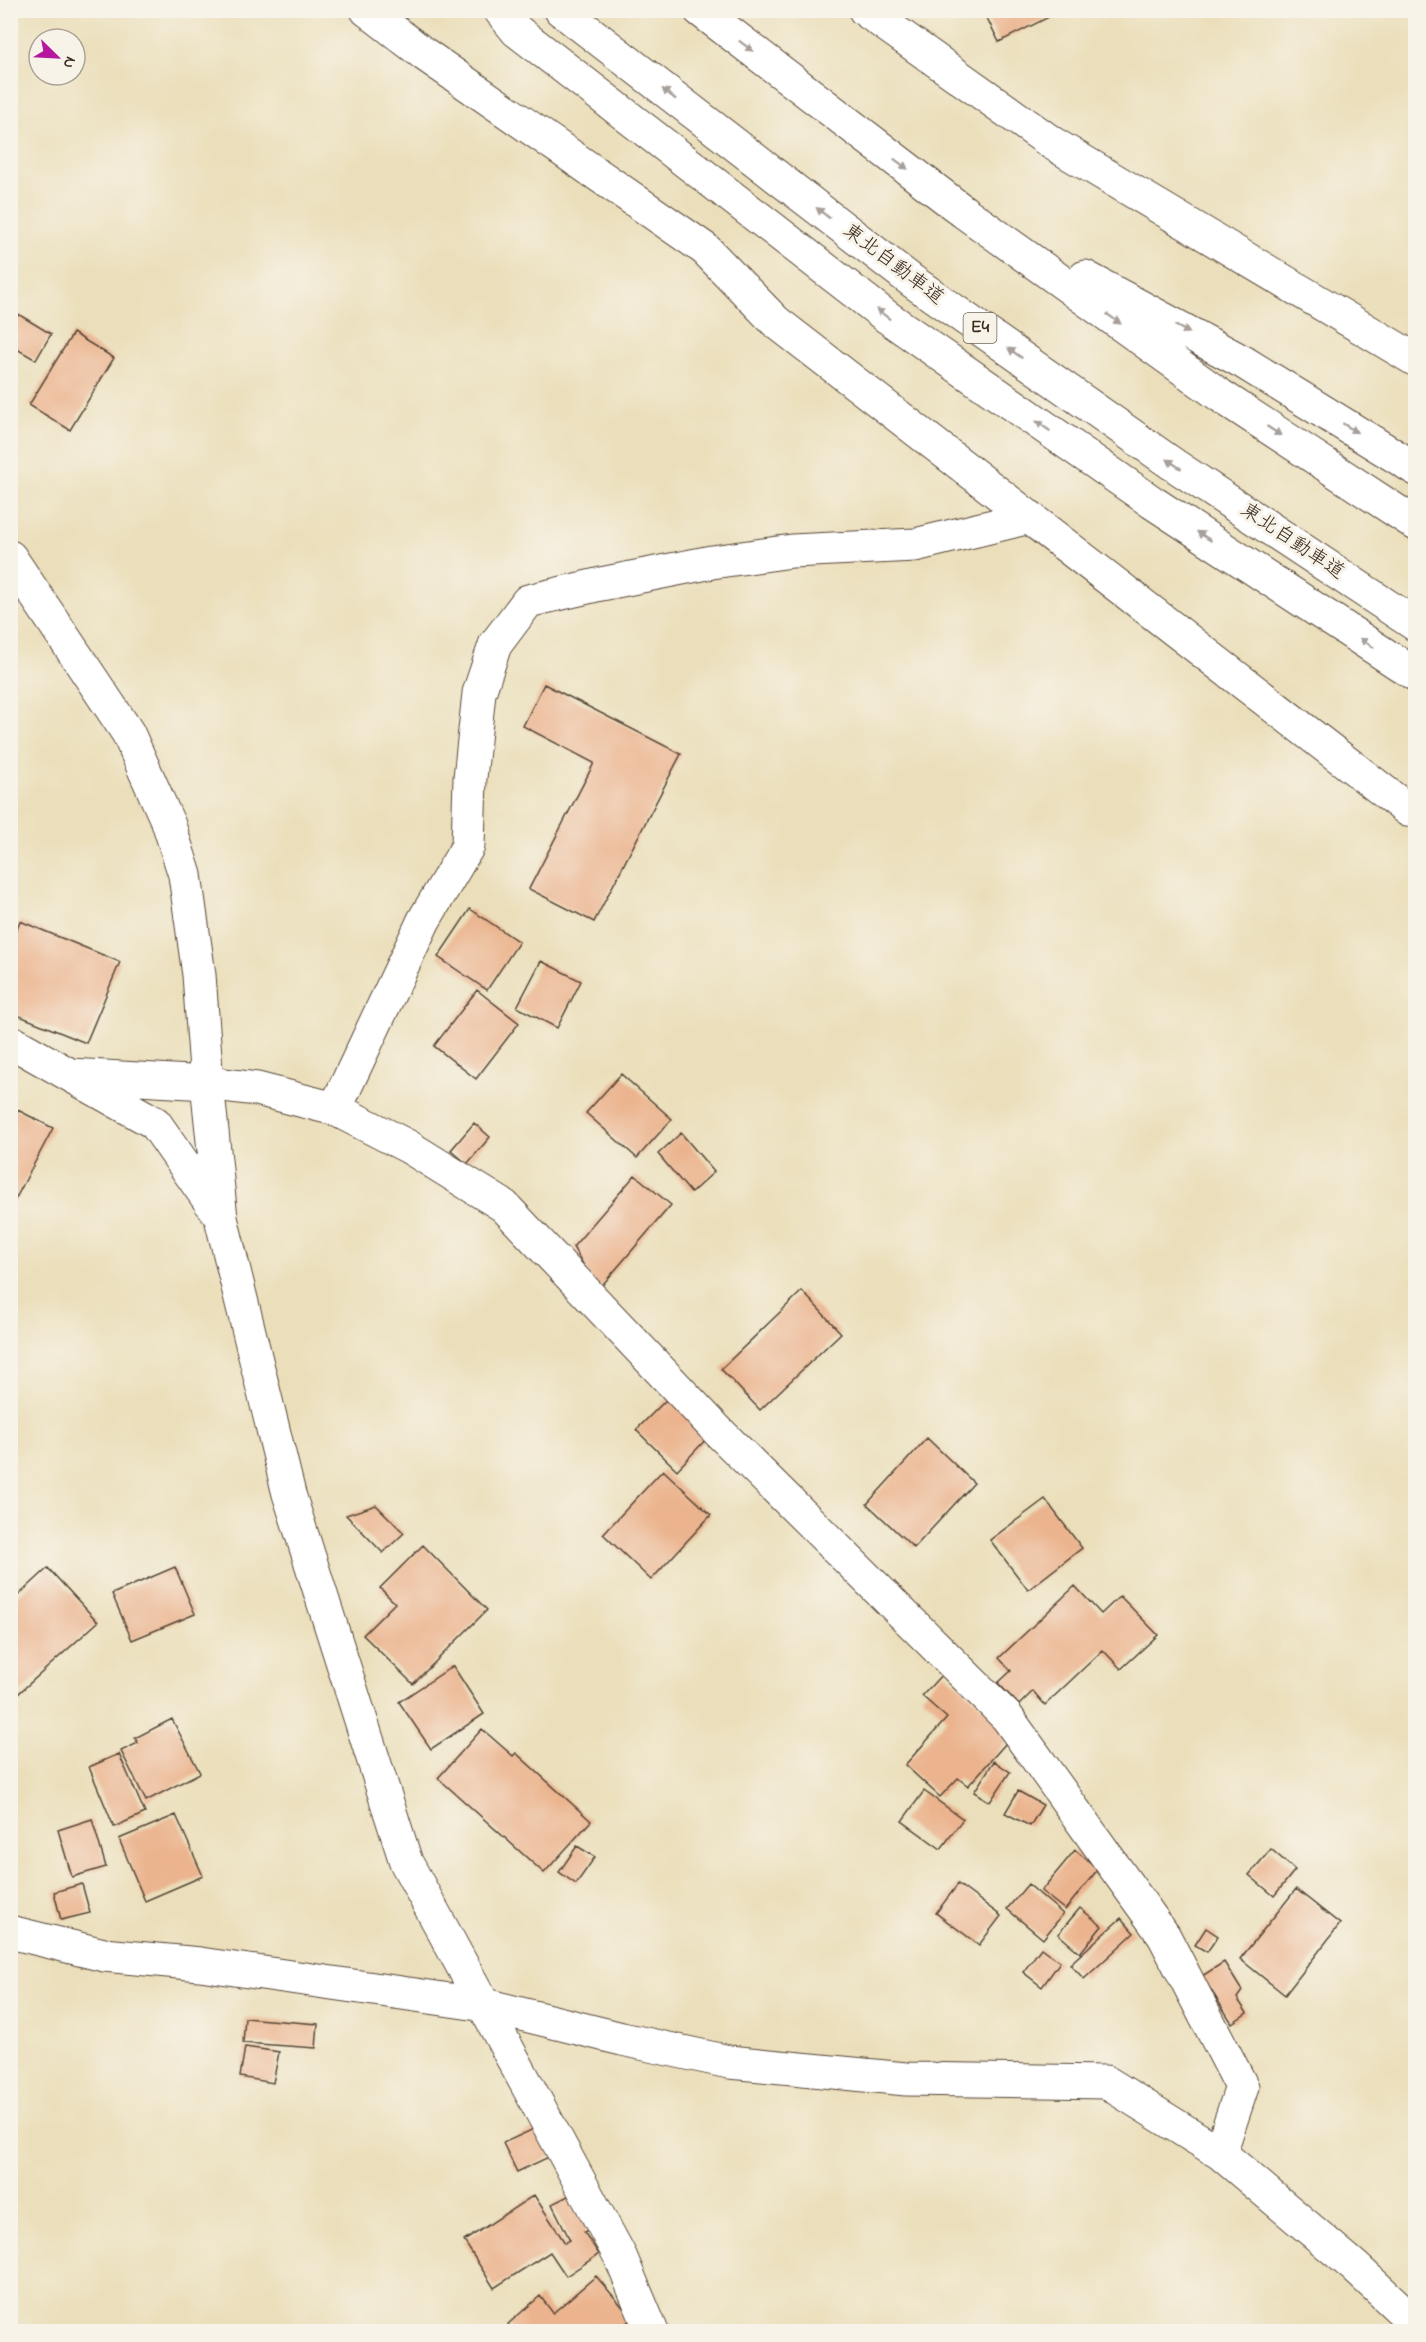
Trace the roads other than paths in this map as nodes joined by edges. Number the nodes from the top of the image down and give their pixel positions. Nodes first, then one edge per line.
1 (367, 10) edge
2 (500, 10) edge
3 (561, 10) edge
4 (700, 10) edge
5 (865, 10) edge
6 (964, 212) junction
7 (1416, 360) edge
8 (1416, 469) edge
9 (1030, 517) junction
10 (1416, 524) edge
11 (10, 557) edge
12 (1416, 624) edge
13 (1416, 675) edge
14 (1416, 806) edge
15 (10, 1041) edge
16 (70, 1075) junction
17 (207, 1083) junction
18 (335, 1109) junction
19 (221, 1218) junction
20 (10, 1932) edge
21 (485, 2005) junction
22 (1220, 2152) junction
23 (1416, 2324) edge
24 (652, 2331) edge

1 - 9 main road
13 -> 2 main road
12 -> 3 main road, 東北自動車道 / E4
4 -> 6 main road
5 - 7 main road
6 -> 8 main road
6 -> 10 main road
9 - 14 main road
9 - 18 main road
11 - 17 main road
15 - 16 main road
16 - 17 main road
16 - 19 main road
17 - 18 main road
17 - 19 main road
18 - 22 main road
19 - 21 main road
20 - 21 main road
21 - 22 main road
21 - 24 main road
22 - 23 main road

